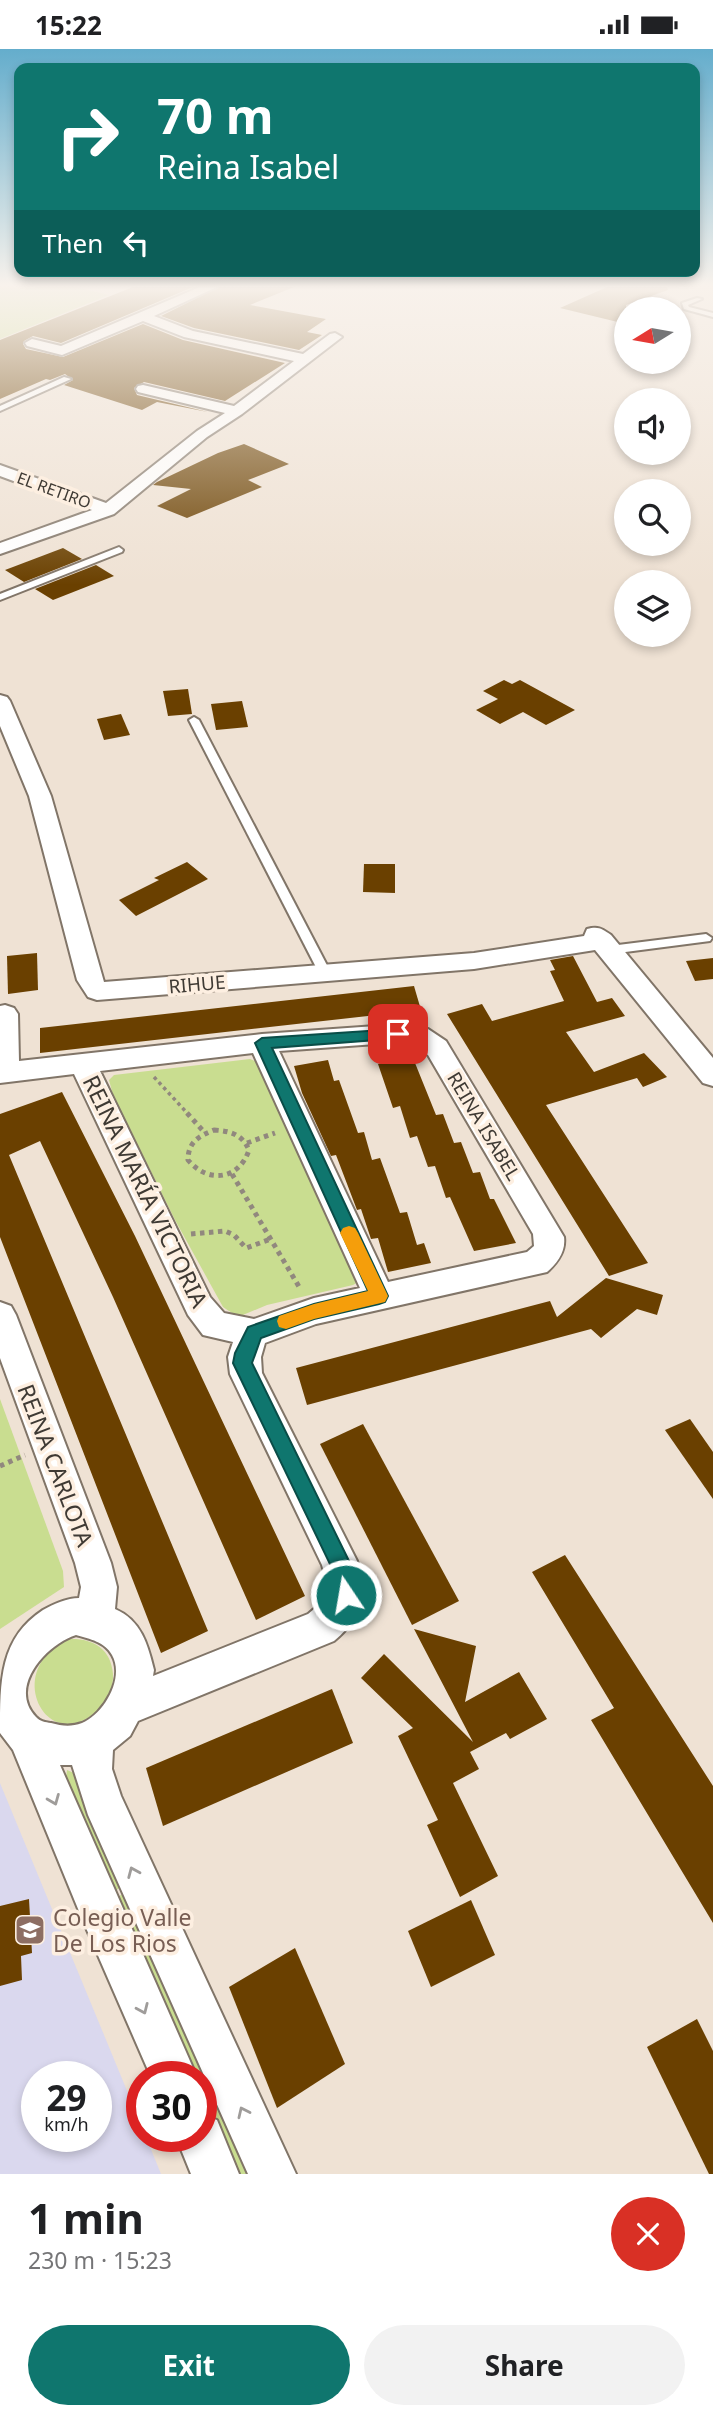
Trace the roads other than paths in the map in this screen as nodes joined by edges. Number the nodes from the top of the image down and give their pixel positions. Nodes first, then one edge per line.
1 (51, 386) edge
2 (270, 386) edge
3 (143, 389) dead end
4 (0, 409) edge
5 (237, 411) junction
6 (0, 470) edge
7 (108, 510) junction
8 (0, 549) edge
9 (119, 550) dead end
10 (0, 597) edge
11 (0, 701) edge
12 (194, 720) dead end
13 (706, 938) dead end
14 (602, 942) junction
15 (325, 973) junction
16 (5, 1014) dead end
17 (262, 1043) junction
18 (82, 1063) junction
19 (3, 1073) edge
20 (713, 1076) edge
21 (379, 1296) junction
22 (0, 1315) edge
23 (254, 1333) junction
24 (95, 1617) junction
25 (127, 1706) junction
26 (28, 1737) junction
27 (93, 1741) junction
28 (167, 2061) edge
29 (206, 2152) edge
30 (215, 2174) edge
31 (272, 2174) edge

1 - 4 lane
2 - 5 street
3 - 5 street
5 - 7 street
6 - 7 street, EL RETIRO
7 - 8 street
9 - 10 lane
11 - 15 street, RIHUE
12 - 15 lane
13 - 14 lane
14 - 15 street, RIHUE
14 - 20 street
16 - 19 street
17 - 18 street, REINA ISABEL
17 - 21 street
17 - 21 street, REINA ISABEL
18 - 19 street, REINA ISABEL
18 - 23 street, REINA MARÍA VICTORIA
21 - 23 street, REINA ISABEL
22 - 24 street, REINA CARLOTA
23 - 25 street
24 - 25 street
24 - 26 street
25 - 27 street
26 - 27 street
26 -> 28 street
31 -> 27 street
29 - 30 street

